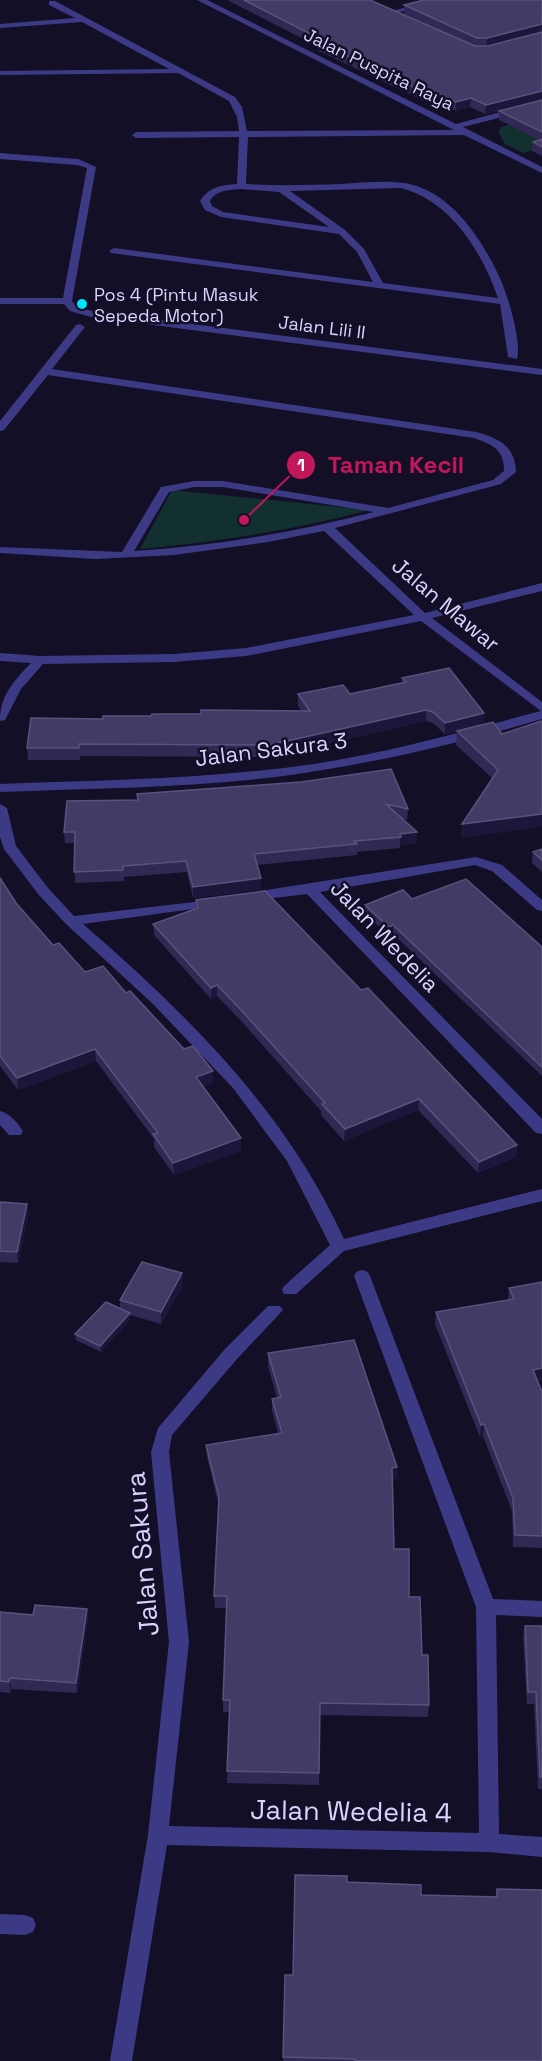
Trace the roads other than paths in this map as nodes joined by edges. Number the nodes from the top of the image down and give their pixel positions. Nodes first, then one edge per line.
1 (201, 0) edge
2 (442, 0) edge
3 (52, 3) dead end
4 (380, 9) edge
5 (388, 13) junction
6 (399, 18) edge
7 (82, 20) junction
8 (0, 26) edge
9 (178, 70) junction
10 (0, 74) edge
11 (542, 104) edge
12 (542, 110) edge
13 (462, 129) junction
14 (242, 131) junction
15 (136, 132) dead end
16 (0, 156) edge
17 (542, 170) edge
18 (241, 186) junction
19 (281, 189) junction
20 (342, 232) junction
21 (114, 251) dead end
22 (380, 286) junction
23 (0, 301) edge
24 (67, 301) junction
25 (504, 302) junction
26 (80, 327) dead end
27 (513, 357) dead end
28 (43, 371) junction
29 (542, 372) edge
30 (0, 428) edge
31 (393, 512) junction
32 (327, 527) junction
33 (0, 550) edge
34 (126, 555) junction
35 (542, 587) edge
36 (423, 617) junction
37 (0, 657) edge
38 (40, 660) junction
39 (542, 708) edge
40 (542, 715) edge
41 (0, 717) edge
42 (0, 788) edge
43 (0, 808) edge
44 (310, 889) junction
45 (542, 907) edge
46 (71, 921) junction
47 (0, 1116) edge
48 (542, 1129) edge
49 (15, 1131) dead end
50 (542, 1195) edge
51 (339, 1246) junction
52 (362, 1276) dead end
53 (290, 1290) dead end
54 (274, 1310) dead end
55 (486, 1607) junction
56 (542, 1609) edge
57 (158, 1835) junction
58 (489, 1843) junction
59 (542, 1847) edge
60 (0, 1924) edge
61 (25, 1924) dead end
62 (121, 2061) edge

1 - 13 street, Jalan Puspita Raya
2 - 5 street
3 - 7 street
4 - 5 street
5 - 6 street
7 - 8 street
7 - 9 street
9 - 10 street
9 - 14 street
11 - 13 street
12 - 13 street
13 - 14 street
13 - 14 street
13 - 17 street, Jalan Puspita Raya
14 - 15 street
14 - 18 street
16 - 24 street
18 - 19 street
18 - 20 street
19 - 20 street
19 - 25 street
20 - 22 street
21 - 22 street
22 - 25 street
23 - 24 street
24 - 29 street, Jalan Lili II
25 - 27 street
26 - 28 street
28 - 30 street
28 - 31 street
31 - 32 street
31 - 34 street
32 - 34 street
32 - 36 street, Jalan Mawar
33 - 34 street
35 - 36 street
36 - 38 street
36 - 39 street, Jalan Mawar
37 - 38 street
38 - 41 street
40 - 42 street, Jalan Sakura 3
43 - 46 street
44 - 45 street
44 - 46 street, Jalan Wedelia
44 - 48 street, Jalan Wedelia
46 - 51 street
47 - 49 street
50 - 51 street
51 - 53 street
52 - 55 street
54 - 57 street, Jalan Sakura
55 - 56 street
55 - 58 street
57 - 58 street, Jalan Wedelia 4
57 - 62 street, Jalan Sakura
58 - 59 street, Jalan Wedelia 4
60 - 61 street

